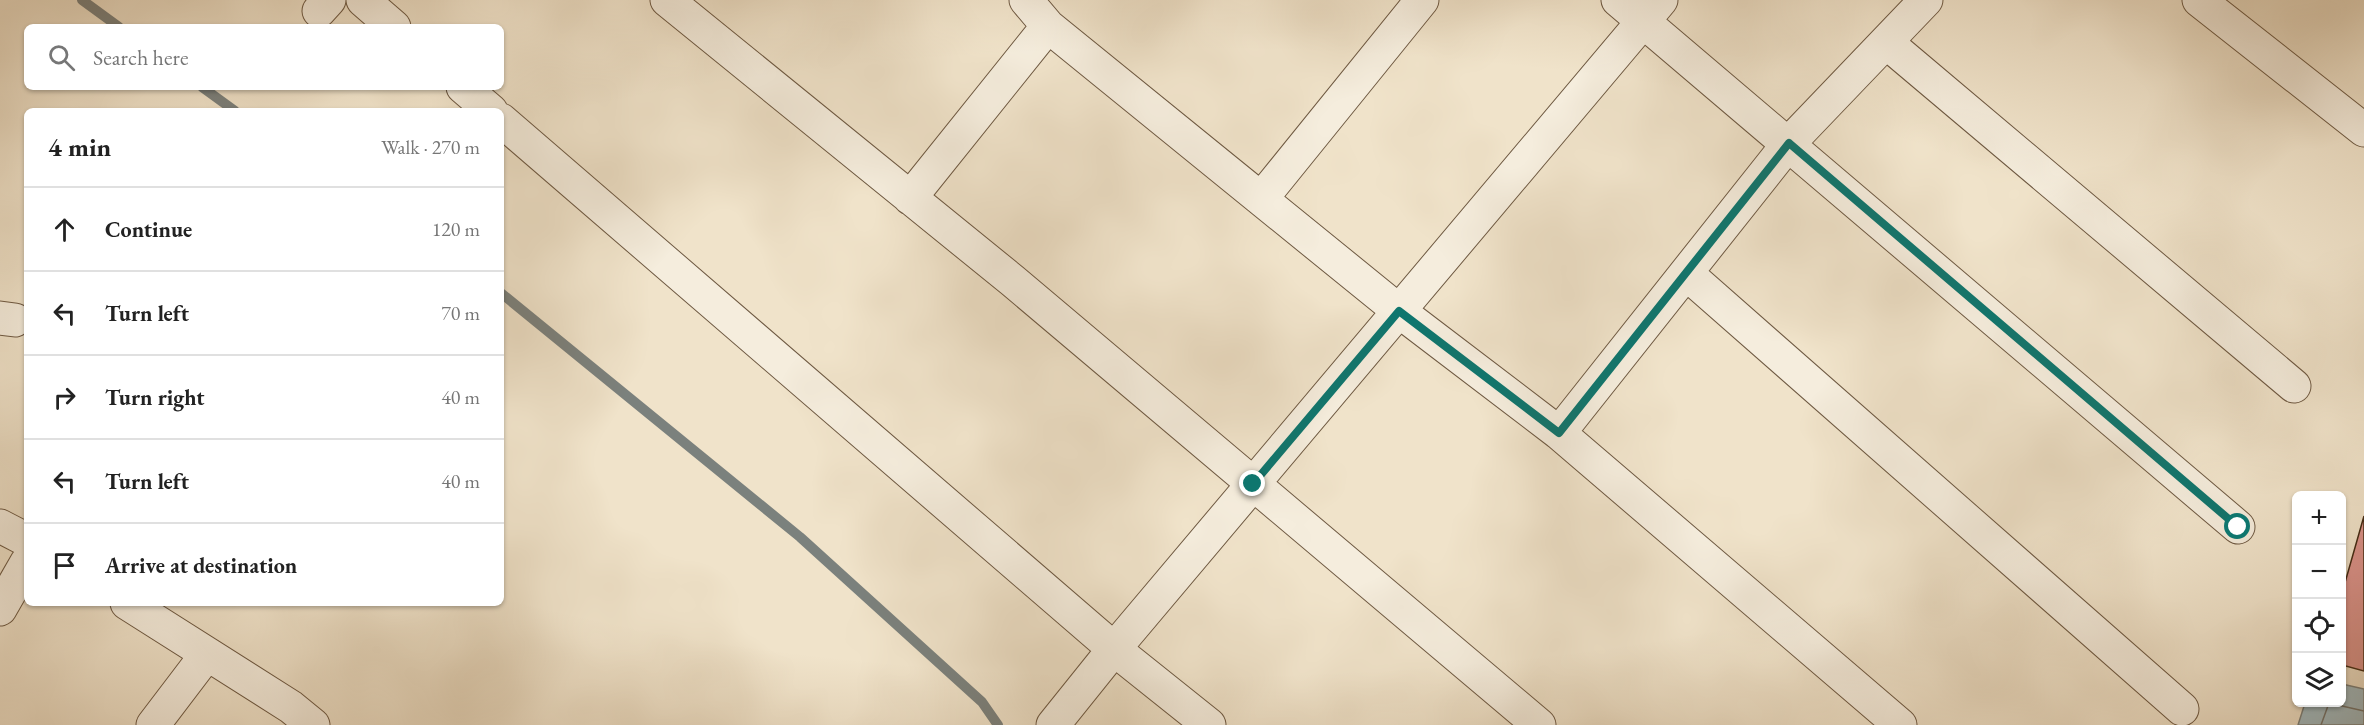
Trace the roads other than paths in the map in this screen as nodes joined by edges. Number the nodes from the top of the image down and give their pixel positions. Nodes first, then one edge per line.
1 (363, 0) edge
2 (667, 0) edge
3 (1026, 0) edge
4 (1422, 0) edge
5 (1618, 0) edge
6 (1926, 0) edge
7 (2199, 0) edge
8 (1653, 10) edge
9 (391, 24) edge
10 (1048, 26) junction
11 (1886, 42) junction
12 (466, 90) edge
13 (488, 108) edge
14 (504, 123) edge
15 (2364, 130) edge
16 (1789, 143) junction
17 (910, 198) junction
18 (1261, 199) junction
19 (1686, 273) junction
20 (1399, 311) junction
21 (2294, 386) dead end
22 (1559, 433) junction
23 (1253, 484) junction
24 (0, 526) edge
25 (2238, 527) dead end
26 (24, 538) edge
27 (24, 567) edge
28 (132, 606) edge
29 (0, 609) edge
30 (1114, 649) junction
31 (207, 654) junction
32 (2182, 709) dead end
33 (153, 725) edge
34 (313, 725) edge
35 (1053, 725) edge
36 (1209, 725) edge
37 (1539, 725) edge
38 (1900, 725) edge

1 - 9 street
2 - 17 street
3 - 10 street
4 - 18 street
5 - 8 street
6 - 11 street
7 - 15 street
8 - 16 street
8 - 20 street
10 - 17 street
10 - 18 street
11 - 16 street
11 - 21 street
12 - 13 street
14 - 30 street
16 - 19 street
16 - 25 street
17 - 23 street
18 - 20 street
19 - 22 street
19 - 32 street
20 - 22 street
20 - 23 street
22 - 38 street
23 - 30 street
23 - 37 street
24 - 26 street
27 - 29 street
28 - 31 street
30 - 35 street
30 - 36 street
31 - 33 street
31 - 34 street

